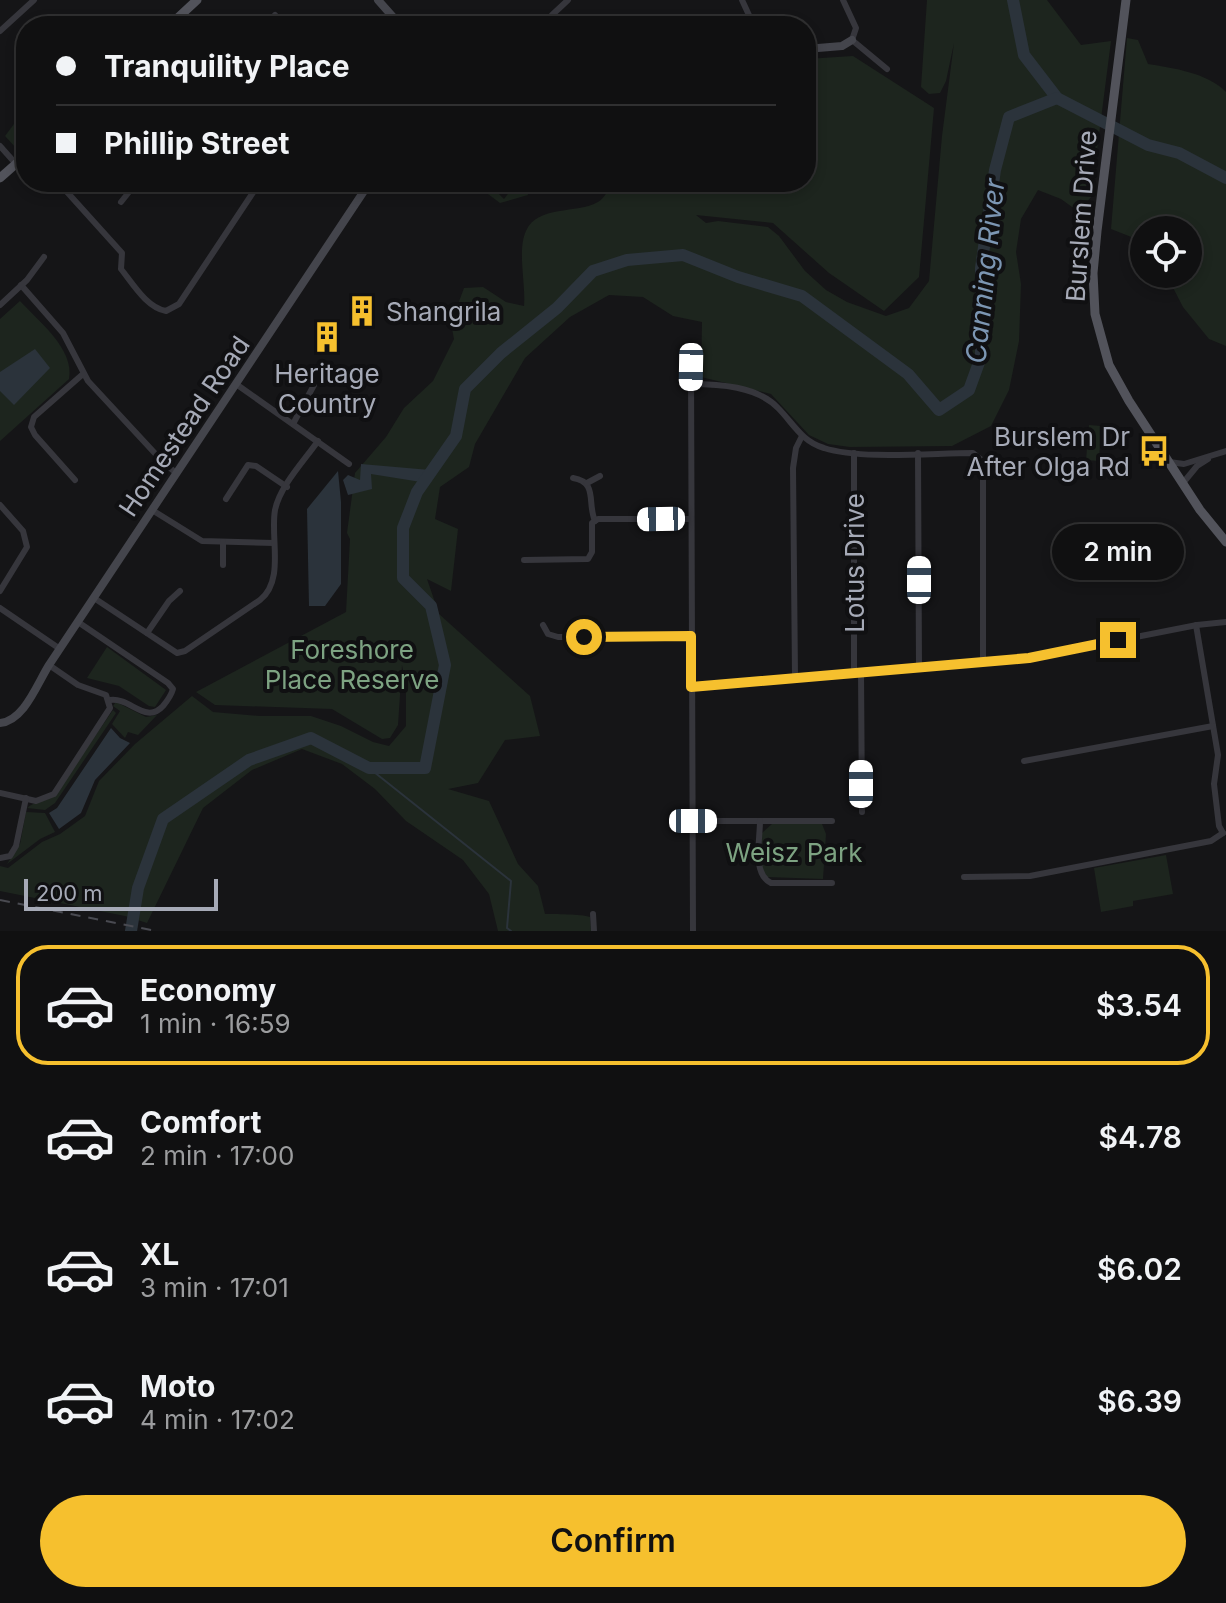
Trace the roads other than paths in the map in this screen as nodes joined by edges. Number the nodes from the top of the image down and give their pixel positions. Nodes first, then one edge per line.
1 (34, 0) edge
2 (197, 0) edge
3 (378, 0) edge
4 (568, 0) edge
5 (843, 0) edge
6 (1126, 0) edge
7 (16, 16) edge
8 (16, 16) edge
9 (180, 16) edge
10 (392, 16) edge
11 (551, 16) edge
12 (0, 31) edge
13 (852, 40) junction
14 (816, 48) edge
15 (887, 69) dead end
16 (0, 146) edge
17 (16, 164) joint
18 (0, 178) edge
19 (67, 192) dead end
20 (129, 192) edge
21 (253, 192) edge
22 (363, 192) edge
23 (121, 202) dead end
24 (44, 257) dead end
25 (21, 285) junction
26 (0, 305) edge
27 (691, 367) dead end
28 (83, 374) junction
29 (236, 384) junction
30 (690, 384) junction
31 (314, 385) dead end
32 (293, 424) junction
33 (804, 438) junction
34 (318, 441) junction
35 (1226, 451) edge
36 (854, 453) junction
37 (918, 453) junction
38 (1214, 455) junction
39 (1169, 462) junction
40 (349, 464) dead end
41 (176, 473) junction
42 (600, 476) dead end
43 (573, 478) dead end
44 (75, 480) dead end
45 (587, 483) junction
46 (1183, 483) junction
47 (287, 487) junction
48 (226, 499) dead end
49 (0, 505) edge
50 (152, 510) junction
51 (691, 519) junction
52 (595, 521) junction
53 (223, 542) junction
54 (1226, 542) edge
55 (274, 543) junction
56 (524, 560) dead end
57 (223, 565) dead end
58 (0, 591) edge
59 (180, 591) dead end
60 (94, 598) junction
61 (0, 608) edge
62 (78, 622) junction
63 (1226, 622) edge
64 (543, 625) dead end
65 (1196, 625) junction
66 (147, 633) junction
67 (691, 636) junction
68 (60, 649) junction
69 (983, 662) junction
70 (49, 665) junction
71 (919, 667) junction
72 (858, 672) junction
73 (795, 676) junction
74 (691, 687) junction
75 (110, 700) junction
76 (0, 720) edge
77 (1213, 726) junction
78 (1024, 761) dead end
79 (0, 793) edge
80 (26, 798) junction
81 (862, 812) dead end
82 (693, 821) junction
83 (760, 821) junction
84 (832, 821) dead end
85 (1225, 834) edge
86 (0, 858) edge
87 (964, 877) dead end
88 (832, 883) dead end
89 (593, 914) dead end
90 (594, 931) edge
91 (693, 931) edge

1 - 8 street
2 - 9 main road
3 - 10 street
4 - 11 street
5 - 13 street
6 - 39 main road, Burslem Drive
7 - 12 street
13 - 14 street
13 - 15 street
16 - 17 street
17 - 18 main road
19 - 21 street
20 - 23 street
22 - 29 street, Homestead Road
24 - 25 street
25 - 26 street
25 - 28 street
27 - 30 street
28 - 41 street
28 - 44 street
29 - 32 street
29 - 41 street, Homestead Road
30 - 33 street
30 - 51 street
31 - 32 street
32 - 34 street
33 - 36 street
33 - 73 street
34 - 40 street
34 - 47 street
35 - 38 street
36 - 37 street
36 - 72 street, Lotus Drive
37 - 69 street
37 - 71 street
38 - 39 street
38 - 46 street
39 - 46 main road, Burslem Drive
41 - 50 street, Homestead Road
42 - 45 street
43 - 45 street
45 - 52 street
46 - 54 main road, Burslem Drive
47 - 48 street
47 - 55 street
49 - 58 street
50 - 53 street
50 - 60 street, Homestead Road
51 - 52 street
51 - 67 street
52 - 56 street
53 - 55 street
53 - 57 street
55 - 66 street
59 - 66 street
60 - 62 street, Homestead Road
60 - 66 street
61 - 68 street
62 - 68 street, Homestead Road
62 - 75 street
63 - 65 street
64 - 67 street
65 - 69 street
65 - 77 street
67 - 74 street
68 - 70 street, Homestead Road
69 - 71 street
70 - 75 street
70 - 76 street, Homestead Road
71 - 72 street
72 - 73 street
72 - 81 street, Lotus Drive
73 - 74 street
74 - 82 street
75 - 80 street
77 - 78 street
77 - 85 street
79 - 80 street
80 - 86 street
82 - 83 street
82 - 91 street
83 - 84 street
83 - 88 street
85 - 87 street
89 - 90 street

